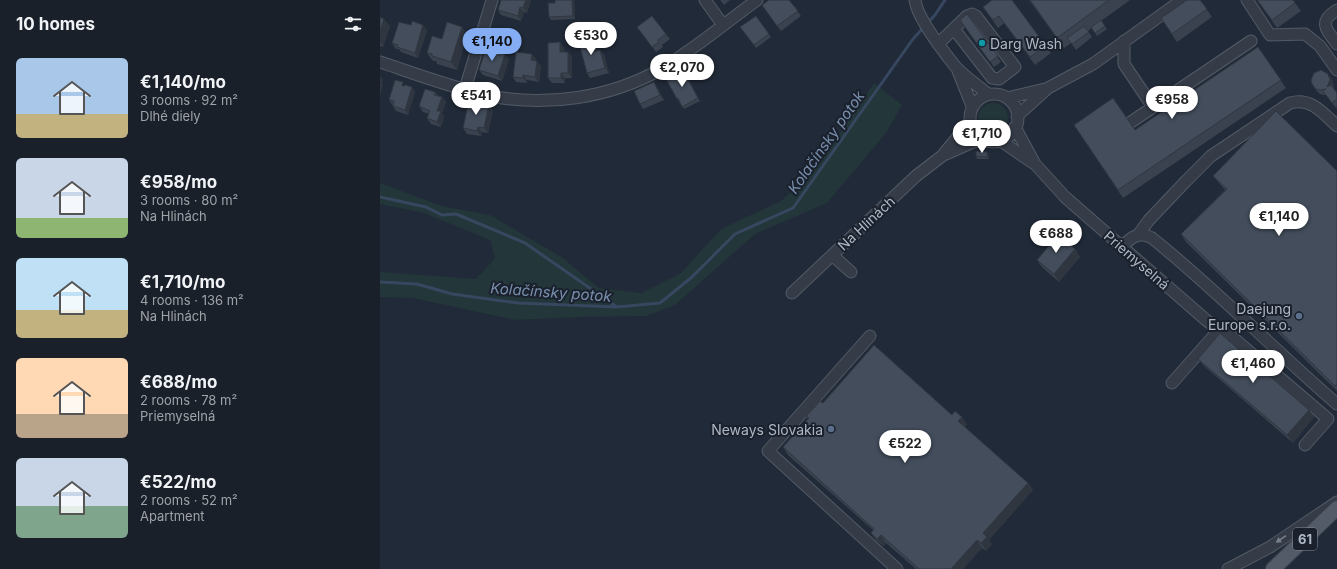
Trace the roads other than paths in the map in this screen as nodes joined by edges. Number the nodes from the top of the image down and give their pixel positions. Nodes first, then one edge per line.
1 (492, 0) edge
2 (705, 0) edge
3 (757, 0) edge
4 (915, 0) edge
5 (1182, 0) edge
6 (1247, 0) edge
7 (1337, 10) edge
8 (723, 25) junction
9 (975, 34) junction
10 (1124, 41) junction
11 (1251, 42) dead end
12 (939, 43) junction
13 (1337, 44) edge
14 (1103, 56) junction
15 (380, 62) edge
16 (1124, 64) junction
17 (956, 66) junction
18 (1337, 70) edge
19 (1048, 88) junction
20 (465, 89) junction
21 (988, 94) junction
22 (1008, 98) junction
23 (972, 106) junction
24 (1153, 107) junction
25 (1017, 116) junction
26 (970, 122) junction
27 (1132, 122) dead end
28 (1337, 126) edge
29 (1016, 127) junction
30 (985, 140) junction
31 (1001, 141) junction
32 (942, 156) junction
33 (1035, 164) junction
34 (1138, 235) junction
35 (1122, 247) junction
36 (832, 255) junction
37 (851, 272) dead end
38 (792, 293) dead end
39 (1219, 330) junction
40 (870, 336) dead end
41 (1172, 383) dead end
42 (1337, 404) edge
43 (1305, 445) dead end
44 (1337, 502) edge
45 (1337, 508) edge
46 (897, 569) edge
47 (1228, 569) edge
48 (1273, 569) edge

1 - 20 street
2 - 8 street
3 - 8 street
4 - 12 street
5 - 10 street
6 - 18 street
7 - 13 street
8 - 20 street
9 - 9 street
9 - 12 street
10 - 14 street
10 - 16 street
11 - 24 street
12 - 17 street
14 - 16 street
14 - 19 street
15 - 20 street
16 - 24 street
17 - 21 street
17 - 23 street
19 - 22 street
19 - 25 street
21 - 22 street
21 - 23 street
22 - 25 street
23 - 26 street
24 - 27 street
25 - 29 street
26 - 30 street
26 - 32 street, Na Hlinách
28 - 34 street
29 - 31 street
29 - 33 street, Priemyselná
30 - 31 street
30 - 32 street, Na Hlinách
31 - 33 street, Priemyselná
32 - 36 street, Na Hlinách
33 - 35 street, Priemyselná
34 - 35 street
34 - 42 street
35 - 39 street, Priemyselná
36 - 37 street
36 - 38 street, Na Hlinách
39 - 41 street
39 - 43 street, Priemyselná
40 - 46 street
44 -> 47 street
45 - 48 main road, 61

